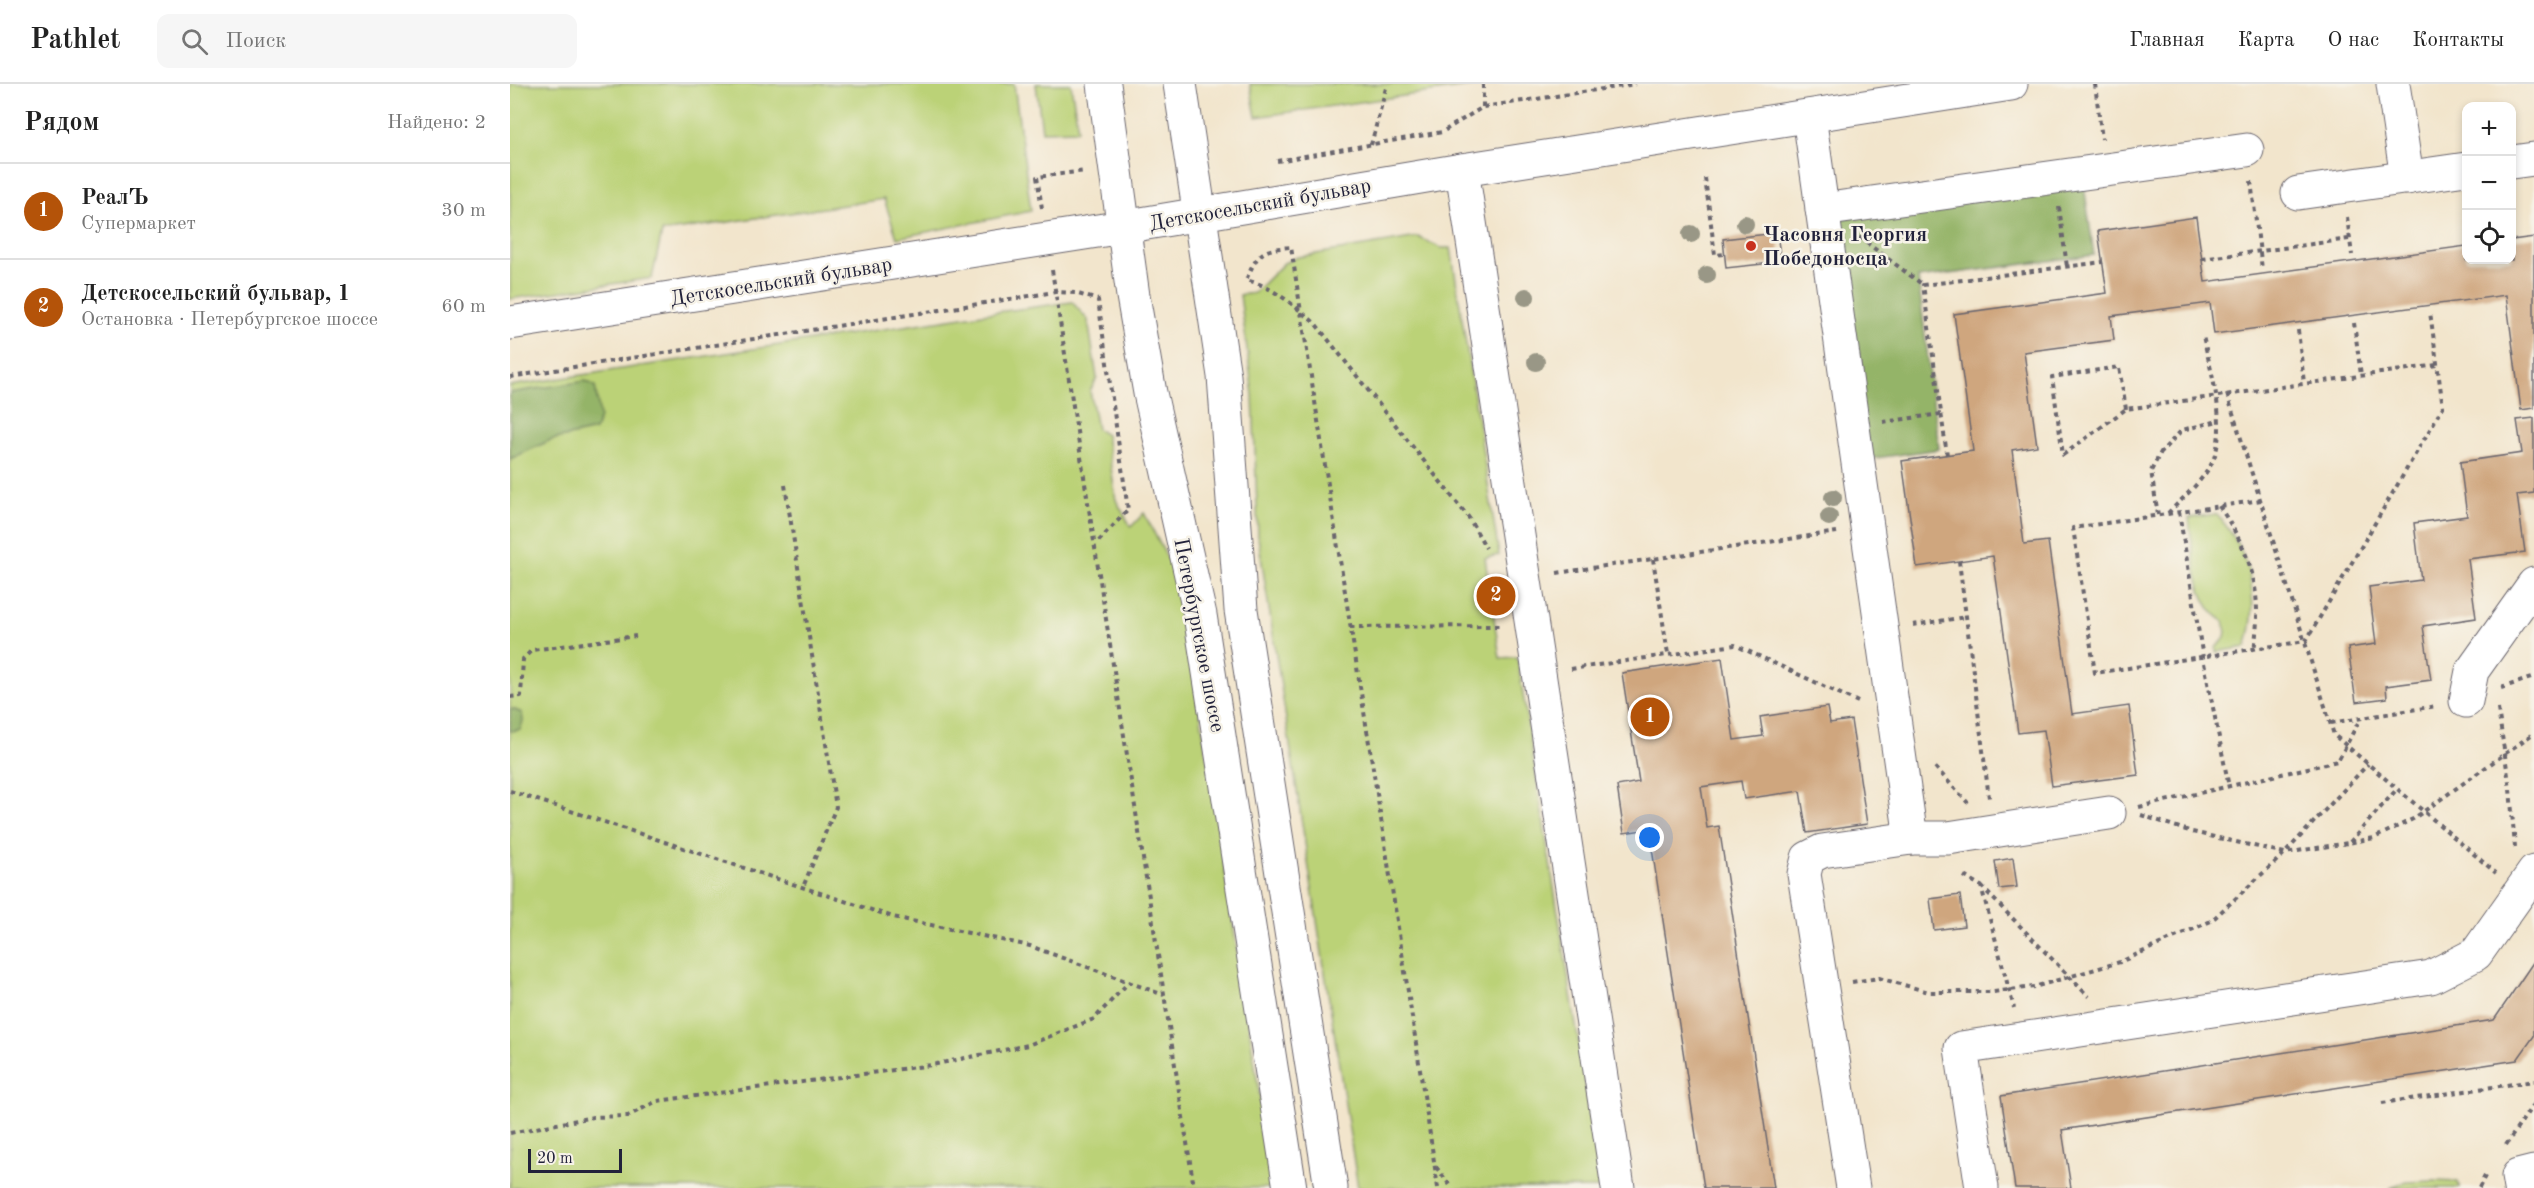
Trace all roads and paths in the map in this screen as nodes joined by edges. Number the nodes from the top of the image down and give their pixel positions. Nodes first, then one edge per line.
1 (1104, 84) edge
2 (1180, 84) edge
3 (1387, 84) edge
4 (1483, 84) edge
5 (1636, 84) edge
6 (2011, 84) edge
7 (2095, 84) edge
8 (2393, 84) edge
9 (1482, 107) junction
10 (1809, 116) junction
11 (1371, 145) junction
12 (2247, 150) joint
13 (2534, 159) edge
14 (2516, 161) edge
15 (1277, 162) dead end
16 (1462, 170) junction
17 (2106, 170) junction
18 (2462, 170) edge
19 (1086, 171) dead end
20 (2055, 177) junction
21 (1705, 178) dead end
22 (2407, 178) junction
23 (2298, 193) dead end
24 (1822, 210) junction
25 (1199, 213) junction
26 (1043, 216) dead end
27 (1123, 227) junction
28 (2349, 239) dead end
29 (2260, 250) junction
30 (1724, 254) dead end
31 (2202, 259) dead end
32 (1050, 261) dead end
33 (2103, 262) dead end
34 (2067, 267) junction
35 (2262, 269) dead end
36 (1923, 285) junction
37 (1055, 292) junction
38 (1301, 311) junction
39 (2430, 312) dead end
40 (510, 323) edge
41 (2354, 323) dead end
42 (2298, 330) dead end
43 (2203, 336) dead end
44 (2437, 365) junction
45 (2361, 375) junction
46 (510, 377) edge
47 (2304, 384) junction
48 (2227, 394) junction
49 (2216, 396) junction
50 (2126, 409) junction
51 (1941, 414) junction
52 (2218, 421) junction
53 (1853, 427) junction
54 (1947, 455) dead end
55 (785, 485) dead end
56 (2260, 500) junction
57 (2219, 506) junction
58 (2179, 512) junction
59 (2168, 513) junction
60 (2157, 515) junction
61 (1867, 527) junction
62 (1096, 544) junction
63 (1491, 557) dead end
64 (1653, 559) junction
65 (1959, 561) dead end
66 (1555, 573) dead end
67 (2534, 584) edge
68 (1506, 626) dead end
69 (1350, 627) junction
70 (636, 636) dead end
71 (2306, 640) junction
72 (2254, 650) junction
73 (1668, 654) junction
74 (2203, 658) junction
75 (1570, 669) dead end
76 (510, 698) edge
77 (2482, 700) joint
78 (1868, 707) dead end
79 (2331, 723) junction
80 (2534, 733) edge
81 (2346, 745) junction
82 (2505, 753) junction
83 (1928, 760) dead end
84 (2368, 764) junction
85 (2229, 787) junction
86 (2397, 789) junction
87 (510, 791) edge
88 (2117, 811) junction
89 (2424, 812) junction
90 (1994, 830) junction
91 (1911, 838) junction
92 (2348, 843) junction
93 (2285, 853) junction
94 (1964, 876) dead end
95 (2527, 882) edge
96 (1981, 885) junction
97 (803, 887) junction
98 (2070, 976) junction
99 (1128, 983) junction
100 (1822, 985) junction
101 (2009, 990) junction
102 (1165, 996) junction
103 (2015, 1012) dead end
104 (2116, 1025) junction
105 (2534, 1081) edge
106 (2382, 1103) dead end
107 (510, 1133) edge
108 (1435, 1165) junction
109 (2534, 1172) edge
110 (1194, 1188) edge
111 (1290, 1188) edge
112 (1331, 1188) edge
113 (1438, 1188) edge
114 (1452, 1188) edge
115 (1618, 1188) edge
116 (1853, 1188) edge
117 (1982, 1188) edge
118 (2520, 1188) edge

1 - 27 street, Петербургское шоссе
2 - 25 street, Петербургское шоссе
3 - 11 path
4 - 9 path
5 - 9 path
6 - 10 street, Детскосельский бульвар
7 - 17 path
8 - 22 street
9 - 11 path
10 - 16 street, Детскосельский бульвар
10 - 24 street
11 - 15 path
12 - 17 street
12 - 29 path
13 - 14 street
16 - 25 street, Детскосельский бульвар
16 - 115 street
17 - 20 street
18 - 22 street
19 - 26 path
20 - 24 street
20 - 34 path
21 - 30 path
22 - 23 street
24 - 36 path
24 - 53 street
25 - 27 street, Детскосельский бульвар
25 - 112 street, Петербургское шоссе
27 - 40 street, Детскосельский бульвар
27 - 111 street, Петербургское шоссе
28 - 29 path
29 - 31 path
29 - 35 path
32 - 37 path
33 - 34 path
34 - 36 path
36 - 51 path
37 - 46 path
37 - 62 path
37 - 62 path
38 - 38 path
38 - 63 path
38 - 69 path
39 - 44 path
41 - 45 path
42 - 47 path
43 - 49 path
44 - 45 path
44 - 71 path
45 - 47 path
47 - 48 path
48 - 49 path
48 - 56 path
49 - 50 path
49 - 52 path
50 - 50 path
51 - 53 path
51 - 54 path
52 - 59 path
52 - 60 path
53 - 61 street
55 - 97 path
56 - 57 path
56 - 71 path
57 - 58 path
57 - 72 path
58 - 59 path
58 - 74 path
59 - 60 path
60 - 74 path
61 - 64 path
61 - 91 street
62 - 102 path
64 - 66 path
64 - 73 path
65 - 90 path
67 - 77 street
68 - 69 path
69 - 108 path
70 - 76 path
71 - 72 path
71 - 79 path
72 - 74 path
73 - 75 path
73 - 78 path
74 - 85 path
77 - 82 path
79 - 81 path
79 - 81 path
80 - 82 path
81 - 84 path
81 - 85 path
82 - 89 path
82 - 95 path
83 - 90 path
84 - 86 path
84 - 93 path
85 - 88 path
86 - 89 path
86 - 92 path
87 - 97 path
88 - 90 street
88 - 93 path
89 - 92 path
89 - 95 path
90 - 91 street
91 - 100 street
92 - 93 path
93 - 98 path
94 - 96 path
95 - 104 street
96 - 98 path
96 - 101 path
97 - 99 path
98 - 101 path
98 - 104 path
99 - 102 path
99 - 107 path
100 - 101 path
100 - 116 street
101 - 103 path
102 - 110 path
104 - 117 street
105 - 106 path
108 - 113 path
108 - 114 path
109 - 118 street

